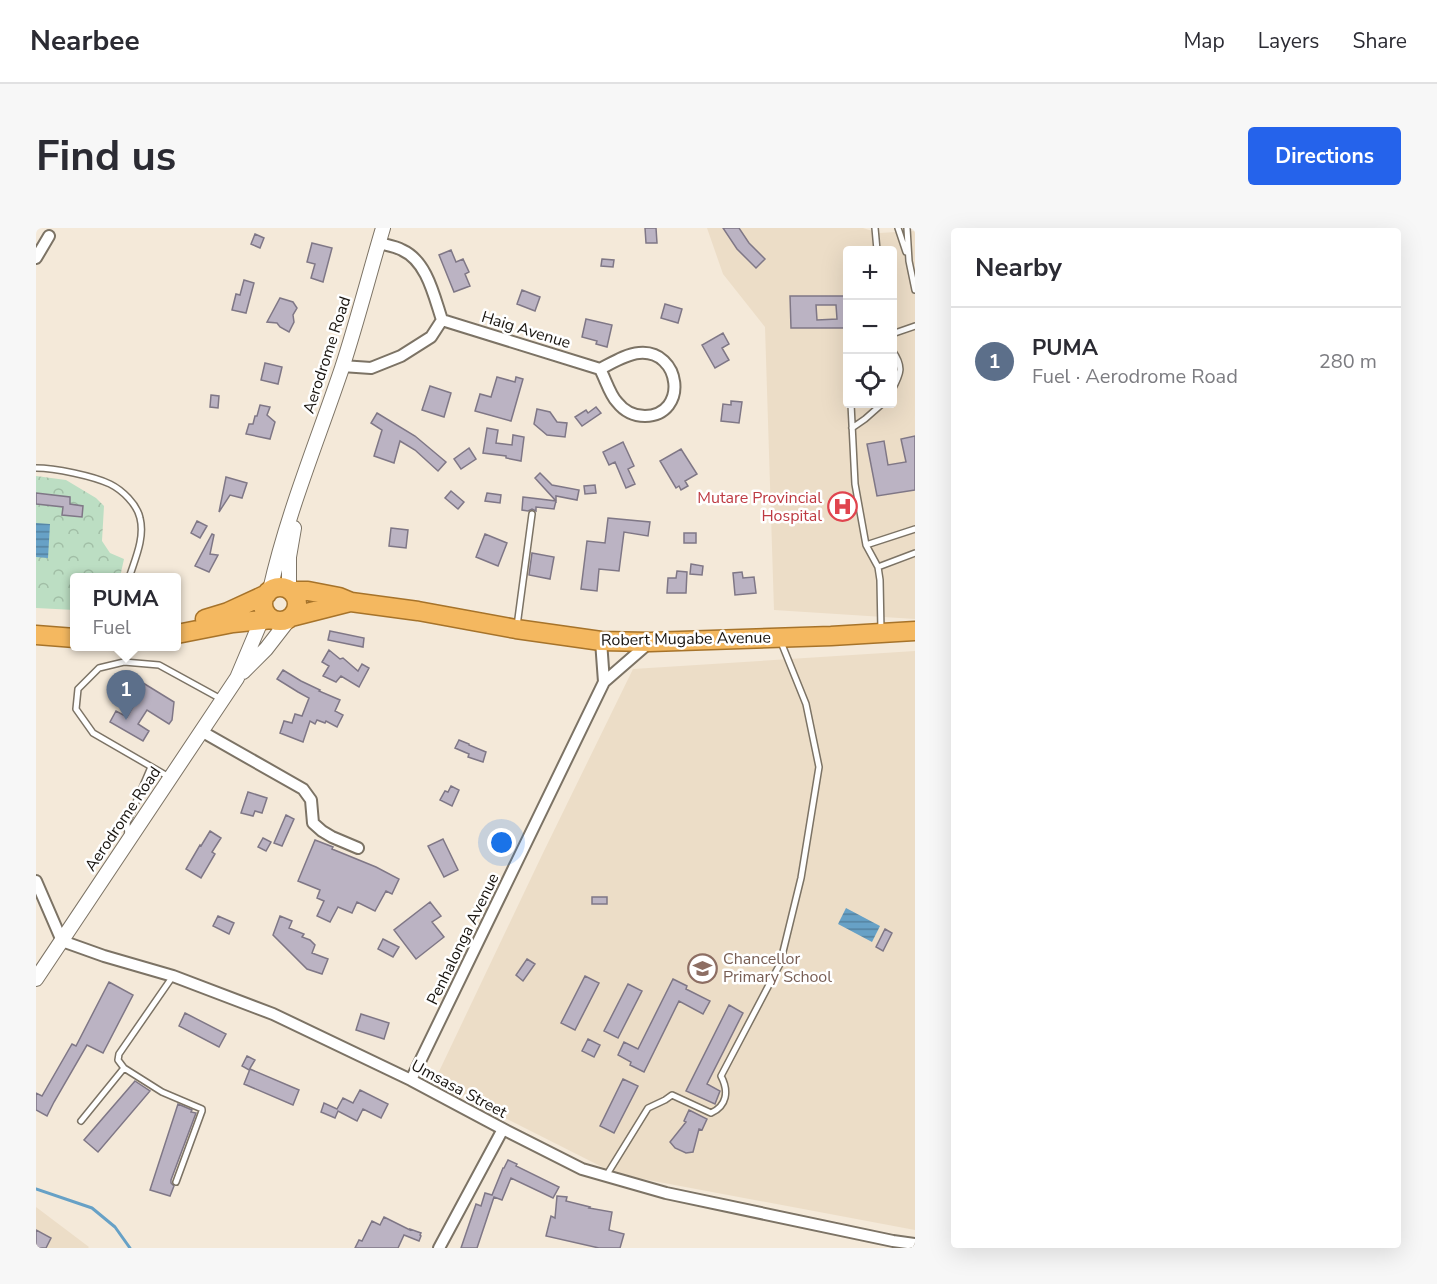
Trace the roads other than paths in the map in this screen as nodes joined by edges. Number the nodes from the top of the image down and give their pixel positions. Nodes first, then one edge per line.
1 (383, 228) edge
2 (875, 228) edge
3 (898, 228) edge
4 (908, 228) edge
5 (50, 236) dead end
6 (379, 243) junction
7 (877, 246) edge
8 (36, 258) edge
9 (909, 261) junction
10 (915, 290) edge
11 (442, 320) junction
12 (915, 326) edge
13 (897, 331) edge
14 (897, 356) edge
15 (342, 366) junction
16 (600, 369) junction
17 (897, 381) edge
18 (851, 408) edge
19 (878, 408) edge
20 (852, 428) junction
21 (36, 468) edge
22 (299, 490) junction
23 (532, 514) dead end
24 (915, 529) edge
25 (866, 545) junction
26 (915, 554) edge
27 (878, 567) junction
28 (131, 573) edge
29 (290, 590) junction
30 (268, 592) junction
31 (351, 602) junction
32 (266, 617) junction
33 (291, 617) junction
34 (181, 624) edge
35 (516, 628) junction
36 (915, 631) edge
37 (181, 633) edge
38 (881, 633) junction
39 (36, 635) edge
40 (779, 637) junction
41 (70, 638) edge
42 (602, 641) junction
43 (650, 642) junction
44 (36, 643) edge
45 (70, 645) edge
46 (237, 678) junction
47 (604, 682) junction
48 (222, 699) junction
49 (201, 731) junction
50 (151, 767) junction
51 (170, 778) junction
52 (129, 840) junction
53 (358, 848) dead end
54 (36, 881) edge
55 (62, 940) junction
56 (173, 976) junction
57 (36, 979) edge
58 (124, 1068) junction
59 (411, 1080) junction
60 (81, 1121) dead end
61 (503, 1130) junction
62 (606, 1176) junction
63 (176, 1182) dead end
64 (915, 1244) edge
65 (439, 1248) edge

1 - 6 street, Aerodrome Road
2 - 7 lane
3 - 9 lane
4 - 9 lane
5 - 8 street
6 - 11 street
6 - 15 street, Aerodrome Road
9 - 10 lane
11 - 15 street
11 - 16 street, Haig Avenue
12 - 13 lane
14 - 17 lane
15 - 22 street, Aerodrome Road
16 - 16 street
18 - 20 lane
19 - 20 lane
20 - 25 lane
21 - 28 lane
22 - 29 street, Aerodrome Road
22 - 30 street, Aerodrome Road
23 - 35 lane
24 - 25 lane
25 - 27 lane
26 - 27 lane
27 - 38 lane
29 - 30 highway
29 - 31 highway, Robert Mugabe Avenue
29 - 33 highway
30 - 32 highway
30 - 34 highway
31 - 33 highway, Robert Mugabe Avenue
31 - 35 highway, Robert Mugabe Avenue
32 - 33 highway
32 - 37 highway
32 - 46 street, Aerodrome Road
33 - 46 street, Aerodrome Road
35 - 42 highway, Robert Mugabe Avenue
36 - 38 highway, Robert Mugabe Avenue
38 - 40 highway, Robert Mugabe Avenue
39 - 41 highway
40 - 43 highway, Robert Mugabe Avenue
40 - 62 lane
42 - 43 highway, Robert Mugabe Avenue
42 - 47 street, Penhalonga Avenue
43 - 47 street, Penhalonga Avenue
44 - 45 highway
46 - 48 street, Aerodrome Road
47 - 59 street, Penhalonga Avenue
48 - 49 street, Aerodrome Road
48 - 50 lane
49 - 51 street, Aerodrome Road
49 - 53 street
50 - 51 lane
50 - 52 lane
51 - 52 street, Aerodrome Road
52 - 55 street, Aerodrome Road
54 - 55 street
55 - 56 street, Umsasa Street
55 - 57 street, Aerodrome Road
56 - 58 lane
56 - 59 street, Umsasa Street
58 - 60 lane
58 - 63 lane
59 - 61 street, Umsasa Street
61 - 62 street, Umsasa Street
61 - 65 street
62 - 64 street, Umsasa Street

